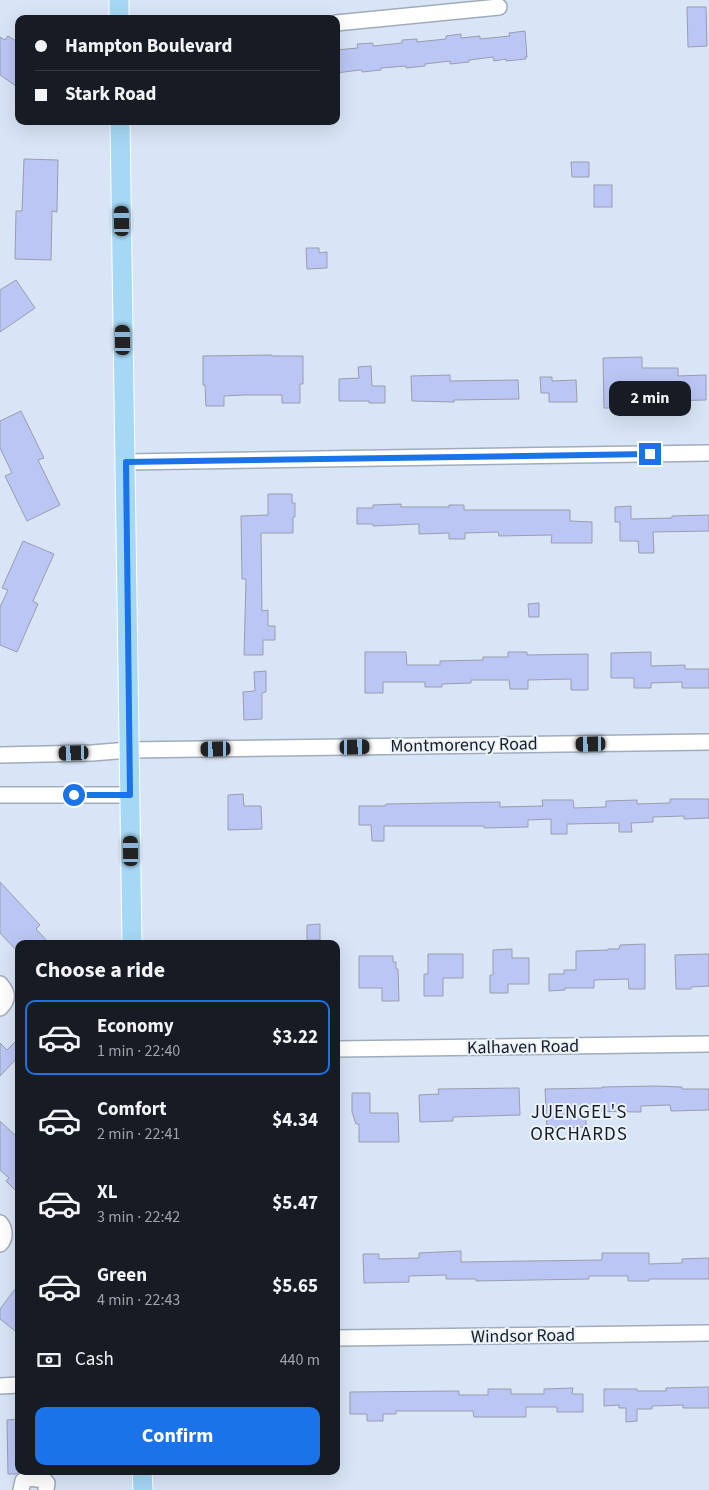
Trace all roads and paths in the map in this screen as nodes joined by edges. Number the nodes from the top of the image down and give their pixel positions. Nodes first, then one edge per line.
1 (118, 0) edge
2 (499, 7) dead end
3 (119, 15) edge
4 (340, 23) edge
5 (120, 125) edge
6 (709, 453) edge
7 (126, 462) junction
8 (709, 742) edge
9 (129, 750) junction
10 (0, 755) edge
11 (0, 795) edge
12 (130, 795) junction
13 (132, 940) edge
14 (0, 984) edge
15 (0, 1008) edge
16 (709, 1044) edge
17 (340, 1049) edge
18 (0, 1223) edge
19 (0, 1244) edge
20 (709, 1333) edge
21 (340, 1338) edge
22 (0, 1386) edge
23 (15, 1386) edge
24 (142, 1475) edge
25 (21, 1490) edge
26 (46, 1490) edge
27 (143, 1490) edge

1 - 3 main road
2 - 4 street
5 - 7 main road
6 - 7 street
7 - 9 main road
8 - 9 street, Montmorency Road
9 - 10 street, Montmorency Road
9 - 12 main road
11 - 12 street
12 - 13 main road
14 - 15 street
16 - 17 street, Kalhaven Road
18 - 19 street
20 - 21 street, Windsor Road
22 - 23 street
24 - 27 main road
25 - 26 street

